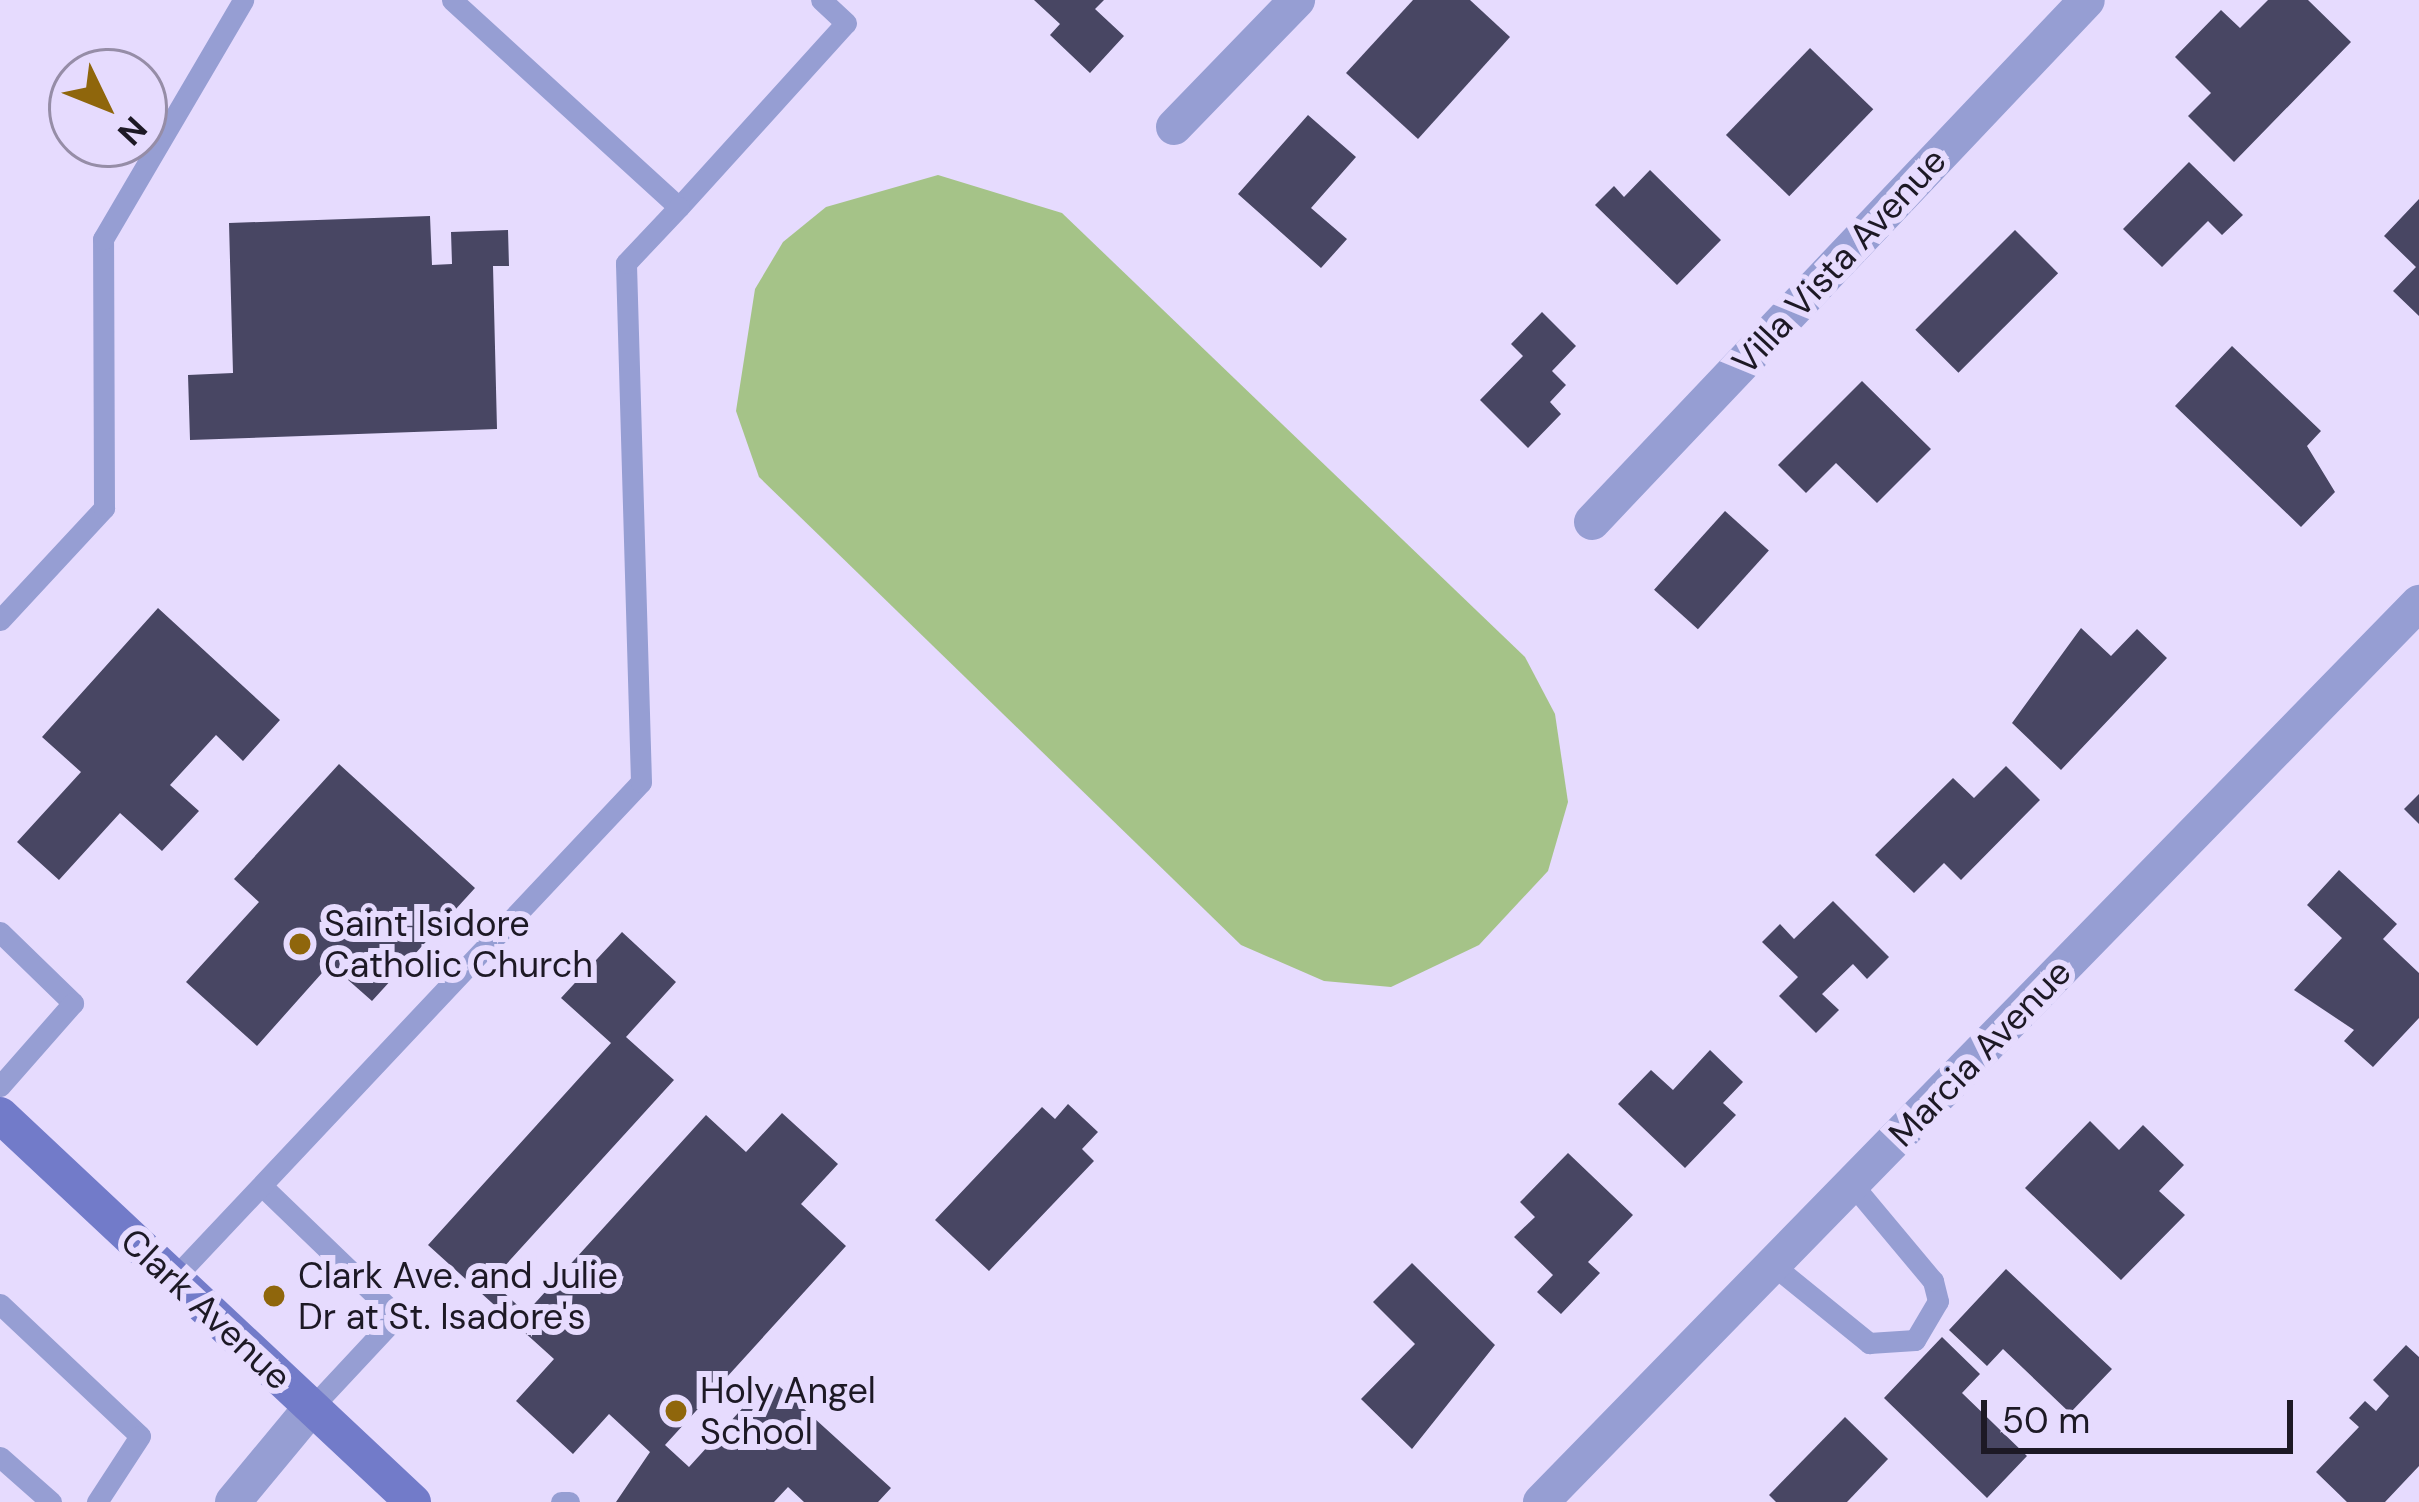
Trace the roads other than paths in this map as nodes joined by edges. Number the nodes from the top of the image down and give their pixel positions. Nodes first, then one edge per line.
1 (243, 0) edge
2 (452, 0) edge
3 (821, 0) edge
4 (1297, 0) edge
5 (2086, 0) edge
6 (1174, 127) dead end
7 (679, 208) junction
8 (1592, 522) dead end
9 (2419, 603) edge
10 (0, 620) edge
11 (0, 932) edge
12 (0, 1086) edge
13 (0, 1115) edge
14 (1852, 1184) junction
15 (263, 1186) junction
16 (1773, 1265) junction
17 (174, 1278) junction
18 (0, 1304) edge
19 (312, 1407) junction
20 (0, 1457) edge
21 (51, 1502) edge
22 (97, 1502) edge
23 (233, 1502) edge
24 (413, 1502) edge
25 (1541, 1502) edge

1 - 10 lane
2 - 7 lane
3 - 7 lane
4 - 6 street
5 - 8 street, Villa Vista Avenue
7 - 15 lane
9 - 14 street, Marcia Avenue
11 - 12 lane
13 - 17 street, Clark Avenue
14 - 16 street, Marcia Avenue
14 - 16 lane
15 - 17 lane
15 - 19 lane
16 - 25 street, Marcia Avenue
17 - 19 street, Clark Avenue
18 - 22 lane
19 - 23 street
19 - 24 street, Clark Avenue
20 - 21 lane

